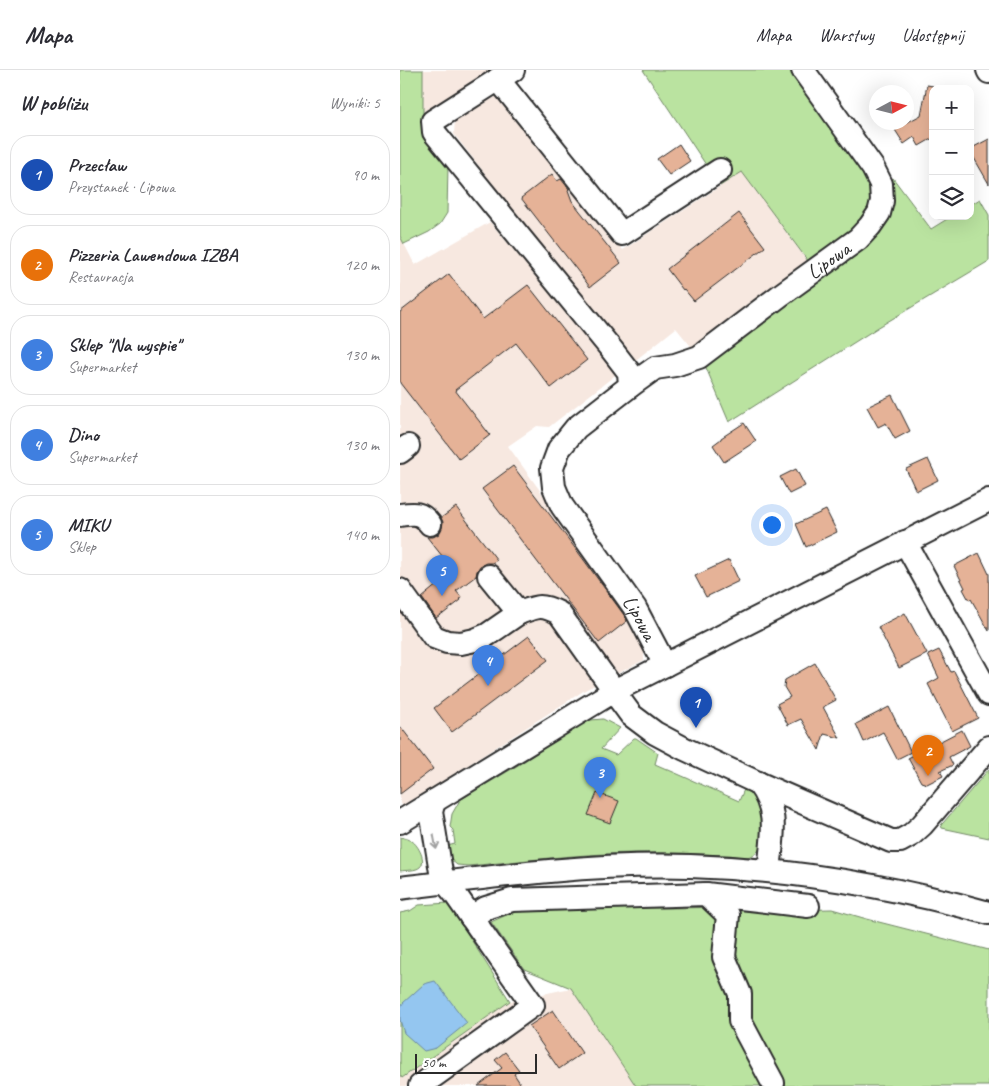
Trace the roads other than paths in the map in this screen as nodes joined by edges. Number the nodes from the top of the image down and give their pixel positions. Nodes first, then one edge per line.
1 (803, 70) edge
2 (506, 75) edge
3 (720, 170) dead end
4 (630, 386) junction
5 (989, 500) edge
6 (400, 515) edge
7 (430, 524) dead end
8 (905, 542) junction
9 (489, 576) dead end
10 (400, 590) edge
11 (519, 613) junction
12 (665, 665) junction
13 (614, 691) junction
14 (989, 694) edge
15 (989, 747) edge
16 (758, 782) junction
17 (434, 801) junction
18 (401, 820) edge
19 (769, 871) junction
20 (446, 883) junction
21 (400, 888) edge
22 (706, 894) junction
23 (808, 906) dead end
24 (989, 912) edge
25 (471, 916) junction
26 (773, 1083) dead end
27 (420, 1086) edge

1 - 4 street, Lipowa
2 - 3 street
2 - 4 street
4 - 12 street, Lipowa
5 - 8 street
6 - 7 street
8 - 12 street
8 - 14 street
9 - 11 street
10 - 11 street
11 - 13 street
12 - 13 street
13 - 16 street
13 - 17 street
15 - 16 street
16 - 19 street
17 - 18 street
17 -> 20 street
19 - 20 street
19 - 24 street
20 - 21 street
20 - 25 street
22 - 23 street
22 - 25 street
22 - 26 street
25 - 27 street

